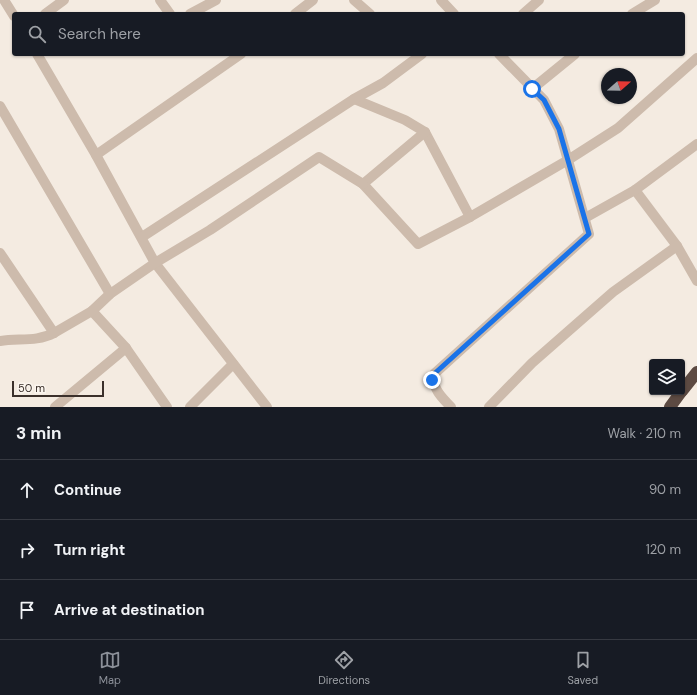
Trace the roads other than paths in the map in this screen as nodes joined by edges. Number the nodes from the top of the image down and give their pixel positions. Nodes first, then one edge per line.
1 (4, 0) edge
2 (64, 0) edge
3 (160, 0) edge
4 (216, 0) edge
5 (313, 0) edge
6 (354, 0) edge
7 (443, 0) edge
8 (538, 0) edge
9 (655, 0) edge
10 (48, 12) edge
11 (169, 12) edge
12 (194, 12) edge
13 (297, 12) edge
14 (368, 12) edge
15 (452, 12) edge
16 (525, 12) edge
17 (635, 12) edge
18 (12, 13) edge
19 (38, 56) edge
20 (238, 56) edge
21 (502, 56) edge
22 (572, 56) edge
23 (411, 57) edge
24 (697, 58) edge
25 (532, 89) junction
26 (354, 99) junction
27 (0, 106) edge
28 (425, 132) junction
29 (697, 144) edge
30 (96, 154) junction
31 (568, 160) junction
32 (363, 184) junction
33 (636, 190) junction
34 (470, 217) junction
35 (585, 218) junction
36 (142, 237) junction
37 (677, 246) junction
38 (0, 253) edge
39 (155, 263) junction
40 (697, 281) edge
41 (110, 294) junction
42 (92, 311) junction
43 (54, 333) junction
44 (2, 338) edge
45 (126, 348) junction
46 (233, 364) junction
47 (697, 372) edge
48 (685, 388) edge
49 (680, 395) edge
50 (55, 407) edge
51 (167, 407) edge
52 (190, 407) edge
53 (267, 407) edge
54 (451, 407) edge
55 (489, 407) edge
56 (670, 407) edge

1 - 18 street
2 - 10 street
3 - 11 street
4 - 12 street
5 - 13 street
6 - 14 street
7 - 15 street
8 - 16 street
9 - 17 street
19 - 30 street
20 - 30 street
21 - 25 street
22 - 25 street
23 - 26 street
24 - 31 street
25 - 31 street
26 - 28 street
26 - 36 street
27 - 41 street
28 - 32 street
28 - 34 street
29 - 33 street
30 - 36 street
31 - 34 street
31 - 35 street
32 - 34 street
32 - 39 street
33 - 35 street
33 - 37 street
35 - 54 street
36 - 39 street
37 - 40 street
37 - 55 street
38 - 43 street
39 - 41 street
39 - 46 street
41 - 42 street
42 - 43 street
42 - 45 street
43 - 44 street
45 - 50 street
45 - 51 street
46 - 52 street
46 - 53 street
47 - 48 highway
49 - 56 highway

